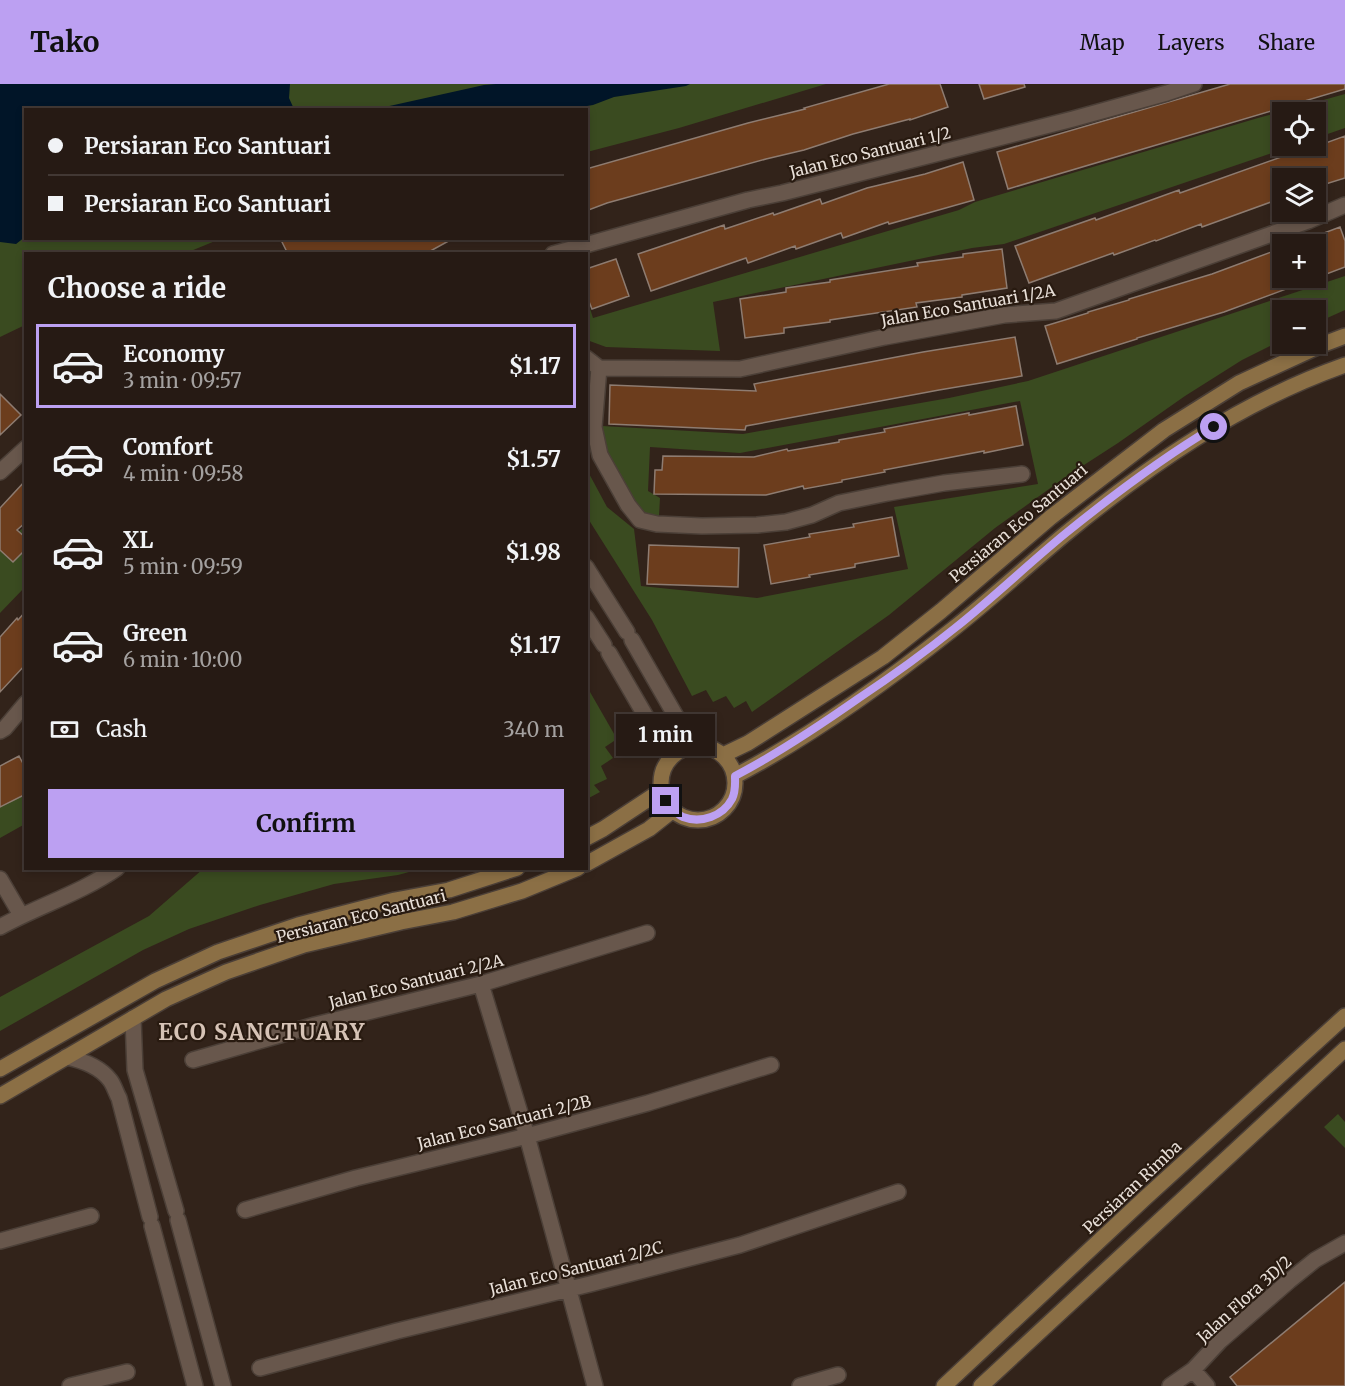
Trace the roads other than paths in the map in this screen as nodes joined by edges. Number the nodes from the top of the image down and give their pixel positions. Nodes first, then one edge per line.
1 (1194, 84) edge
2 (1345, 205) edge
3 (561, 252) edge
4 (1345, 336) edge
5 (588, 360) edge
6 (1342, 367) edge
7 (599, 369) junction
8 (24, 450) edge
9 (0, 472) edge
10 (1022, 474) dead end
11 (588, 570) edge
12 (615, 611) junction
13 (589, 621) edge
14 (24, 705) edge
15 (24, 723) edge
16 (2, 729) edge
17 (693, 746) junction
18 (723, 755) junction
19 (670, 758) junction
20 (735, 776) junction
21 (662, 790) junction
22 (673, 810) junction
23 (588, 837) edge
24 (588, 863) edge
25 (114, 870) edge
26 (511, 870) edge
27 (573, 870) edge
28 (0, 879) edge
29 (21, 915) junction
30 (0, 927) edge
31 (647, 933) dead end
32 (482, 984) junction
33 (1345, 1016) edge
34 (133, 1018) junction
35 (1345, 1049) edge
36 (66, 1057) junction
37 (193, 1060) dead end
38 (771, 1065) dead end
39 (0, 1069) edge
40 (142, 1092) junction
41 (0, 1096) edge
42 (119, 1098) junction
43 (527, 1136) junction
44 (898, 1192) dead end
45 (245, 1210) dead end
46 (91, 1216) dead end
47 (178, 1219) junction
48 (152, 1226) junction
49 (0, 1241) edge
50 (1345, 1243) edge
51 (568, 1289) junction
52 (260, 1368) dead end
53 (1192, 1370) junction
54 (127, 1372) dead end
55 (838, 1375) dead end
56 (70, 1386) edge
57 (195, 1386) edge
58 (223, 1386) edge
59 (595, 1386) edge
60 (800, 1386) edge
61 (944, 1386) edge
62 (981, 1386) edge
63 (1170, 1386) edge
64 (1207, 1386) edge

1 - 3 street, Jalan Eco Santuari 1/2
2 - 7 street, Jalan Eco Santuari 1/2A
4 - 18 street, Persiaran Eco Santuari
5 - 7 street
6 - 20 street
7 - 10 street
8 - 9 street
11 - 12 street
12 - 13 street
12 - 17 street
13 - 19 street
14 - 16 street
15 - 16 street
17 - 18 street
17 - 19 street
18 - 20 street
19 - 21 street
20 - 22 street
21 - 22 street
21 - 23 street
22 - 24 street
25 - 29 street
26 - 39 street, Persiaran Eco Santuari
27 - 34 street, Persiaran Eco Santuari
28 - 29 street
29 - 30 street
31 - 32 street, Jalan Eco Santuari 2/2A
32 - 37 street, Jalan Eco Santuari 2/2A
32 - 43 street
33 - 61 street, Persiaran Rimba
34 - 36 street, Persiaran Eco Santuari
34 - 40 street
35 - 62 street
36 - 41 street, Persiaran Eco Santuari
36 - 42 street
38 - 43 street, Jalan Eco Santuari 2/2B
40 - 42 street
40 - 47 street
42 - 48 street
43 - 45 street, Jalan Eco Santuari 2/2B
43 - 51 street
44 - 51 street, Jalan Eco Santuari 2/2C
46 - 49 street
47 - 48 street
47 - 58 street
48 - 57 street
50 - 53 street, Jalan Flora 3D/2
51 - 52 street, Jalan Eco Santuari 2/2C
51 - 59 street
53 - 63 street, Jalan Flora 3D/2
53 - 64 street
54 - 56 street
55 - 60 street

